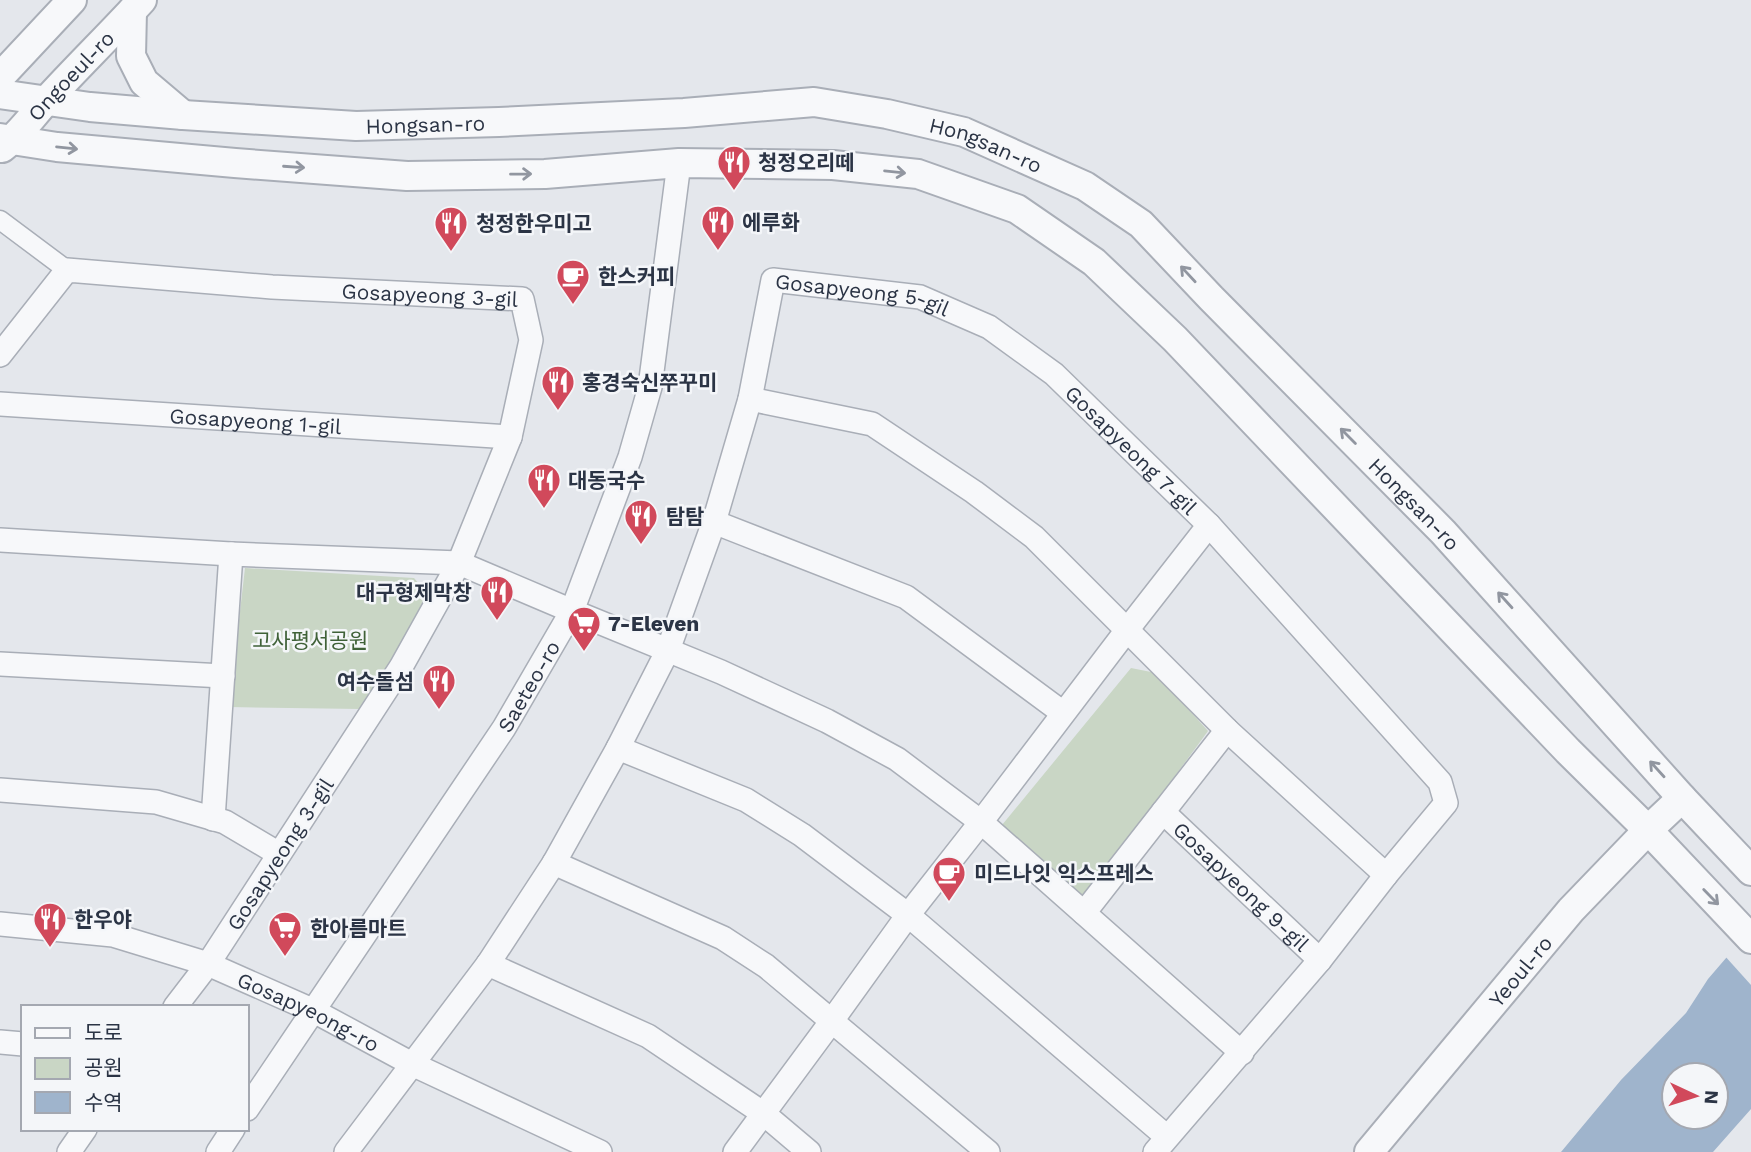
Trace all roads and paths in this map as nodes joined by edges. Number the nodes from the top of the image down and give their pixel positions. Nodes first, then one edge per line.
1 (72, 0) edge
2 (137, 6) edge
3 (0, 77) edge
4 (0, 94) edge
5 (46, 101) junction
6 (183, 115) junction
7 (4, 142) edge
8 (679, 163) junction
9 (0, 220) edge
10 (67, 270) junction
11 (0, 355) edge
12 (1054, 374) joint
13 (750, 399) junction
14 (0, 404) edge
15 (510, 436) junction
16 (714, 522) junction
17 (1209, 525) junction
18 (0, 540) edge
19 (231, 554) junction
20 (458, 563) junction
21 (572, 611) junction
22 (1127, 630) junction
23 (1314, 642) joint
24 (667, 650) junction
25 (0, 664) edge
26 (223, 676) junction
27 (1063, 713) junction
28 (1227, 730) junction
29 (618, 748) junction
30 (0, 790) edge
31 (1682, 798) junction
32 (1163, 812) junction
33 (213, 819) junction
34 (982, 822) junction
35 (1648, 830) junction
36 (279, 854) junction
37 (554, 863) junction
38 (1751, 871) edge
39 (1386, 875) junction
40 (1084, 913) junction
41 (908, 915) junction
42 (0, 924) edge
43 (1751, 939) edge
44 (1320, 960) junction
45 (208, 964) junction
46 (488, 964) junction
47 (176, 1005) edge
48 (312, 1010) junction
49 (831, 1022) junction
50 (0, 1042) edge
51 (21, 1044) edge
52 (1242, 1053) junction
53 (412, 1064) junction
54 (248, 1107) edge
55 (764, 1114) junction
56 (84, 1131) edge
57 (232, 1131) edge
58 (1161, 1145) edge
59 (69, 1152) edge
60 (218, 1152) edge
61 (346, 1152) edge
62 (600, 1152) edge
63 (735, 1152) edge
64 (810, 1152) edge
65 (988, 1152) edge
66 (1369, 1152) edge

1 - 3 street
2 - 5 street, Ongoeul-ro
2 - 6 street
4 - 5 street, Hongsan-ro
5 - 6 street, Hongsan-ro
5 - 7 street, Ongoeul-ro
31 -> 6 street, Hongsan-ro
7 -> 8 street
8 - 21 street, Saeteo-ro
8 -> 35 street
9 - 10 street
10 - 11 street
10 - 15 street, Gosapyeong 3-gil
12 - 13 street, Gosapyeong 5-gil
12 - 17 street, Gosapyeong 7-gil
13 - 16 street, Gosapyeong 5-gil
13 - 22 street
14 - 15 street, Gosapyeong 1-gil
15 - 20 street, Gosapyeong 3-gil
16 - 24 street, Gosapyeong 5-gil
16 - 27 street
17 - 22 street, Gosapyeong 7-gil
17 - 23 street, Gosapyeong 7-gil
18 - 19 street
19 - 20 street
19 - 26 street
20 - 21 street
20 - 36 street, Gosapyeong 3-gil
21 - 24 street
21 - 48 street, Saeteo-ro
22 - 27 street, Gosapyeong 7-gil
22 - 28 street
23 - 39 street, Gosapyeong 9-gil
24 - 29 street, Gosapyeong 5-gil
24 - 34 street
25 - 26 street
26 - 33 street
27 - 34 street, Gosapyeong 7-gil
28 - 32 street
28 - 39 street
29 - 37 street, Gosapyeong 5-gil
29 - 41 street
30 - 33 street
31 - 35 street, Yeoul-ro
31 - 38 street, Hongsan-ro
32 - 40 street
32 - 44 street, Gosapyeong 9-gil
33 - 36 street
34 - 40 street
34 - 41 street, Gosapyeong 7-gil
35 -> 43 street
35 - 66 street, Yeoul-ro
36 - 45 street, Gosapyeong 3-gil
37 - 46 street, Gosapyeong 5-gil
37 - 49 street
39 - 44 street, Gosapyeong 9-gil
40 - 52 street
41 - 49 street, Gosapyeong 7-gil
41 - 58 street, Gosapyeong 9-gil
42 - 45 street, Gosapyeong-ro
44 - 52 street, Gosapyeong 9-gil
45 - 47 street, Gosapyeong 3-gil
45 - 48 street, Gosapyeong-ro
46 - 53 street, Gosapyeong 5-gil
46 - 55 street
48 - 53 street, Gosapyeong-ro
48 - 54 street, Saeteo-ro
49 - 55 street, Gosapyeong 7-gil
49 - 65 street
50 - 51 street
52 - 58 street, Gosapyeong 9-gil
53 - 61 street, Gosapyeong 5-gil
53 - 62 street, Gosapyeong-ro
55 - 63 street, Gosapyeong 7-gil
55 - 64 street
56 - 59 street
57 - 60 street

